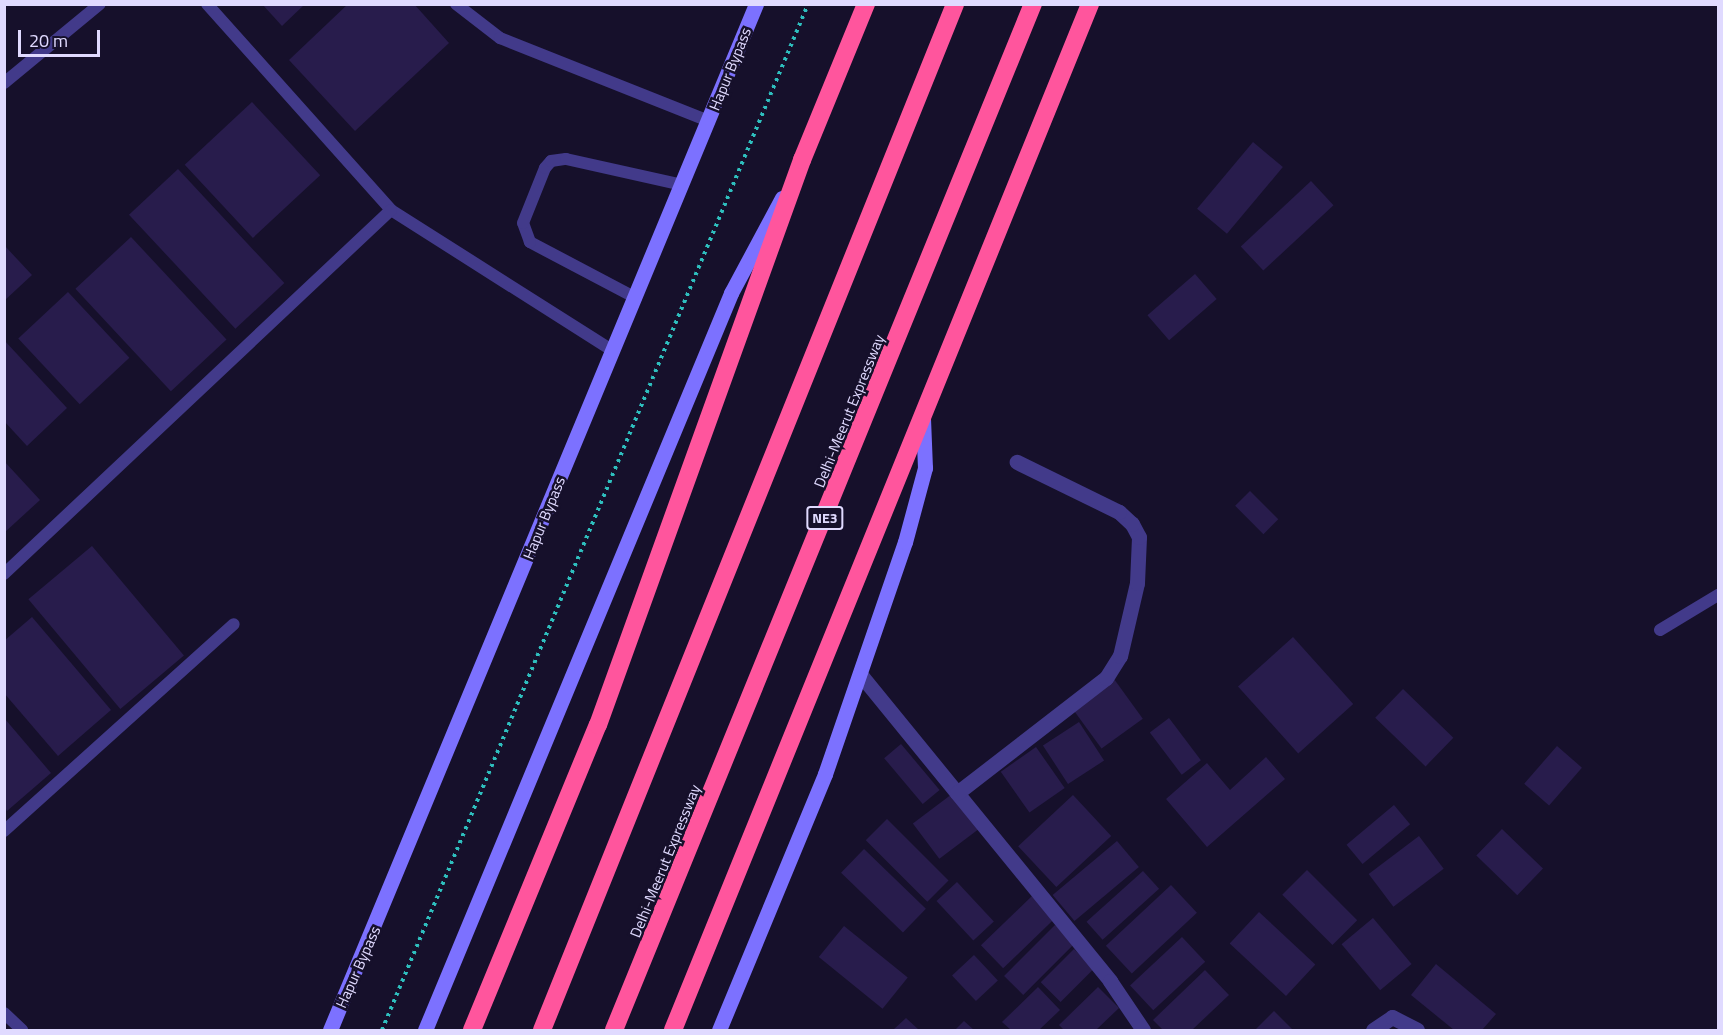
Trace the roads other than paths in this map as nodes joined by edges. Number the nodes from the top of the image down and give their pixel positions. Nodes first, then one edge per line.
1 (100, 4) edge
2 (207, 4) edge
3 (456, 4) edge
4 (756, 4) edge
5 (866, 4) edge
6 (955, 4) edge
7 (1033, 4) edge
8 (1090, 4) edge
9 (4, 83) edge
10 (709, 121) junction
11 (802, 160) junction
12 (682, 185) junction
13 (391, 210) junction
14 (636, 298) junction
15 (612, 350) junction
16 (922, 415) junction
17 (1017, 462) dead end
18 (4, 574) edge
19 (1719, 595) edge
20 (234, 624) dead end
21 (1660, 630) dead end
22 (860, 674) junction
23 (957, 793) junction
24 (4, 831) edge
25 (4, 1013) edge
26 (22, 1030) edge
27 (330, 1030) edge
28 (425, 1030) edge
29 (472, 1030) edge
30 (542, 1030) edge
31 (614, 1030) edge
32 (673, 1030) edge
33 (720, 1030) edge
34 (1143, 1030) edge
35 (1373, 1030) edge
36 (1418, 1030) edge

1 - 9 lane
2 - 13 lane
3 - 10 lane
4 - 10 street, Hapur Bypass
5 - 11 highway
6 - 30 highway
7 - 31 highway, Delhi-Meerut Expressway / NE3
8 - 16 highway
10 - 12 street, Hapur Bypass
11 - 28 street
11 - 29 highway
12 - 14 street, Hapur Bypass
12 - 14 lane
13 - 15 lane
13 - 18 lane
14 - 15 street, Hapur Bypass
15 - 27 street, Hapur Bypass
16 - 22 street
16 - 32 highway
17 - 23 street
19 - 21 lane
20 - 24 lane
22 - 23 street
22 - 33 street
23 - 34 street
25 - 26 lane
35 - 36 street

